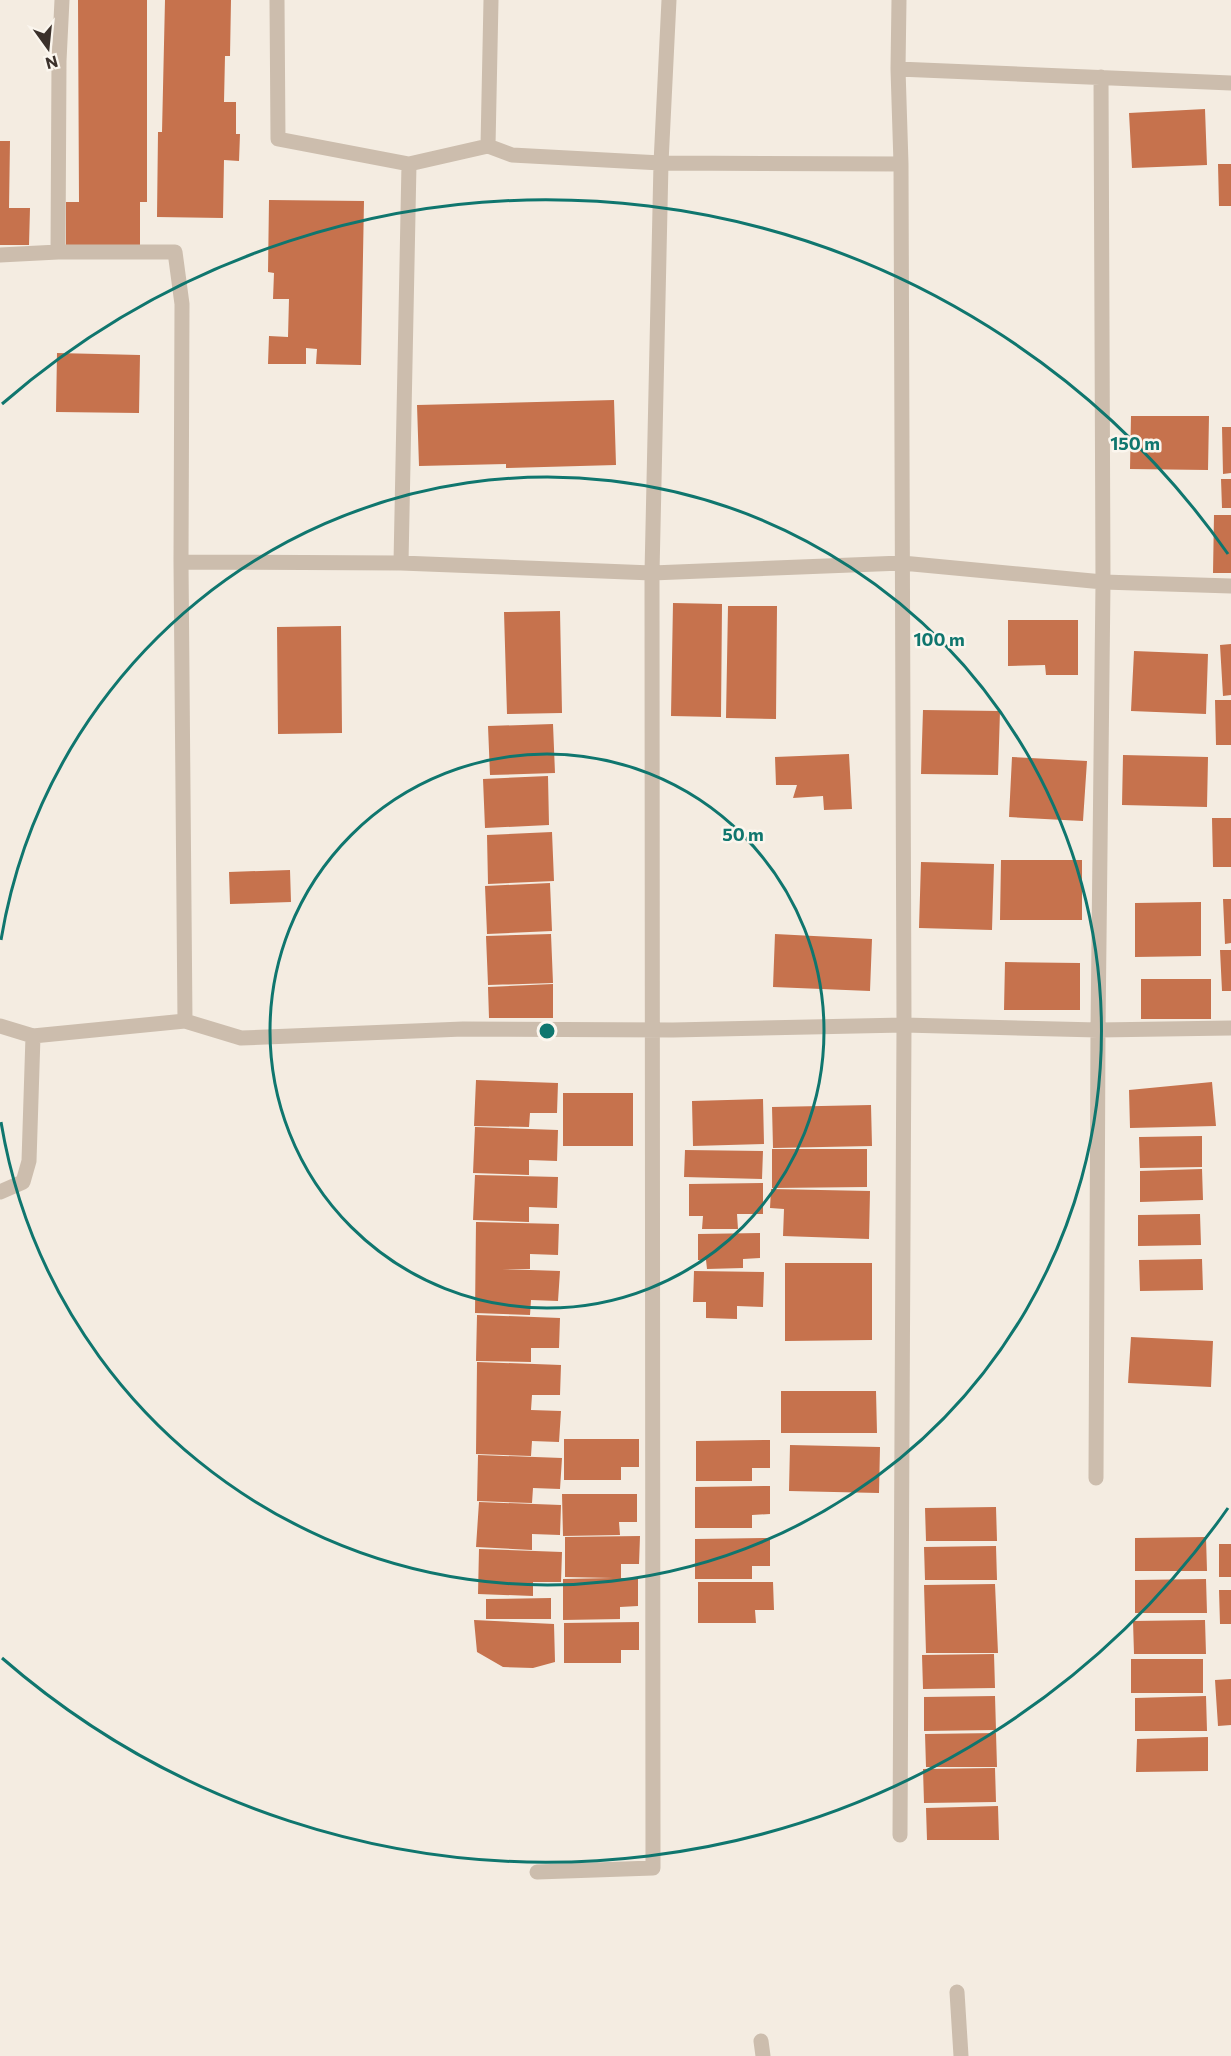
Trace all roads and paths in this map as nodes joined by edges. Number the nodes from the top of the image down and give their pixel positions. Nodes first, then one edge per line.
1 (62, 0) edge
2 (277, 0) edge
3 (491, 0) edge
4 (669, 0) edge
5 (899, 0) edge
6 (897, 69) junction
7 (1101, 77) junction
8 (1231, 83) edge
9 (488, 146) junction
10 (661, 163) junction
11 (409, 164) junction
12 (901, 164) junction
13 (58, 252) junction
14 (0, 255) edge
15 (181, 562) junction
16 (401, 563) junction
17 (902, 563) junction
18 (652, 573) junction
19 (1103, 582) junction
20 (1231, 586) edge
21 (185, 1021) junction
22 (904, 1025) junction
23 (0, 1026) edge
24 (1231, 1028) edge
25 (653, 1029) junction
26 (1098, 1030) junction
27 (33, 1036) junction
28 (0, 1192) edge
29 (1096, 1478) dead end
30 (900, 1835) dead end
31 (537, 1872) dead end
32 (957, 1992) dead end
33 (962, 2056) edge

1 - 13 street
2 - 11 street
3 - 9 street
4 - 10 street
5 - 6 street
6 - 7 street
6 - 12 street
7 - 8 street
7 - 19 street
9 - 10 street
9 - 11 street
10 - 12 street
10 - 18 street
11 - 16 street
12 - 17 street
13 - 14 street
13 - 15 street
15 - 16 street
15 - 21 street
16 - 18 street
17 - 18 street
17 - 19 street
17 - 22 street
18 - 25 street
19 - 20 street
19 - 26 street
21 - 25 street
21 - 27 street
22 - 25 street
22 - 26 street
22 - 30 street
23 - 27 street
24 - 26 street
25 - 31 street
26 - 29 street
27 - 28 street
32 - 33 street

